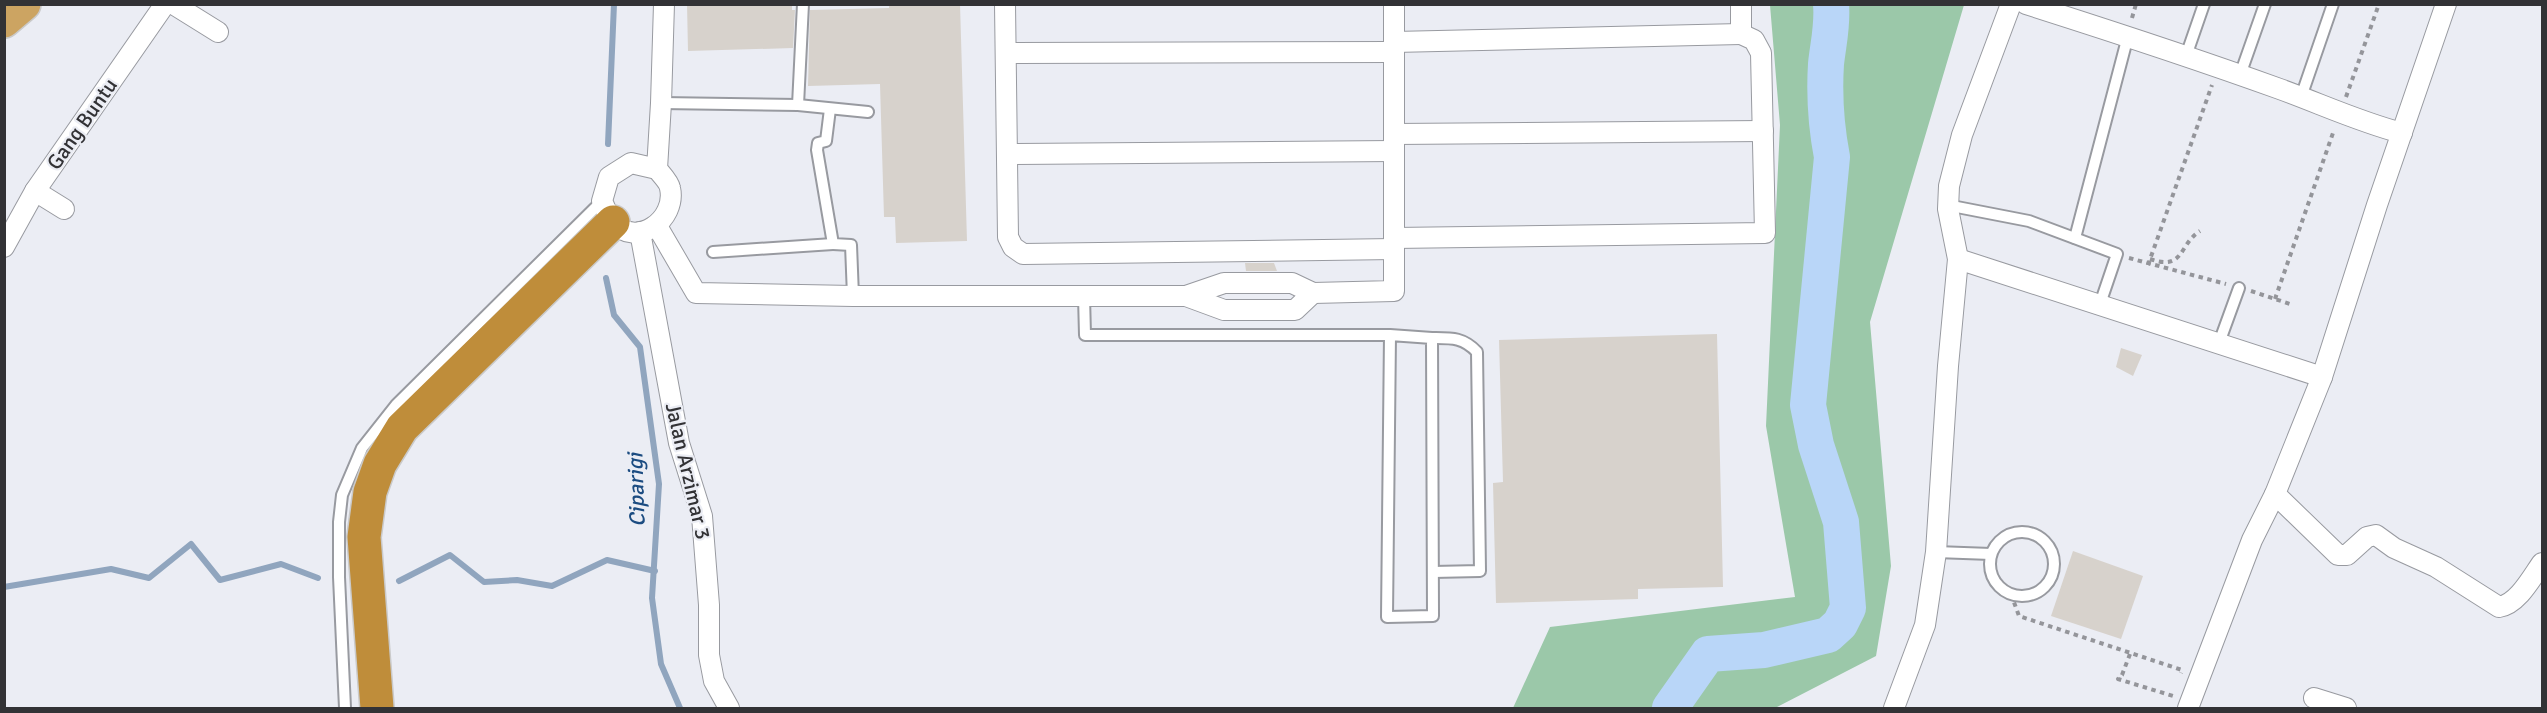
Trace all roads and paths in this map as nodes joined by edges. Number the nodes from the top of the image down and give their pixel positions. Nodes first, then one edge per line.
1 (24, 4) edge
2 (165, 4) edge
3 (173, 4) edge
4 (664, 4) edge
5 (804, 4) edge
6 (1005, 4) edge
7 (1394, 4) edge
8 (1741, 4) edge
9 (2011, 4) edge
10 (2026, 4) edge
11 (2204, 4) edge
12 (2265, 4) edge
13 (2332, 4) edge
14 (2379, 4) edge
15 (2446, 4) edge
16 (4, 21) edge
17 (218, 32) dead end
18 (1741, 34) junction
19 (2128, 36) junction
20 (1394, 47) junction
21 (1006, 53) junction
22 (2186, 56) junction
23 (2218, 68) junction
24 (2240, 75) junction
25 (2301, 97) junction
26 (662, 104) junction
27 (798, 105) junction
28 (830, 109) junction
29 (868, 112) dead end
30 (2340, 112) junction
31 (1762, 131) junction
32 (2402, 133) junction
33 (1394, 143) junction
34 (1007, 154) junction
35 (657, 169) junction
36 (35, 191) junction
37 (64, 209) dead end
38 (1948, 209) junction
39 (628, 221) junction
40 (2200, 231) dead end
41 (2075, 238) junction
42 (833, 244) junction
43 (1394, 244) junction
44 (4, 247) edge
45 (713, 252) dead end
46 (2117, 254) junction
47 (1958, 259) junction
48 (2150, 259) junction
49 (2148, 265) junction
50 (2239, 288) junction
51 (1313, 293) junction
52 (853, 296) junction
53 (1084, 296) junction
54 (1186, 296) junction
55 (2276, 299) junction
56 (2100, 303) junction
57 (2293, 305) dead end
58 (1390, 335) junction
59 (1432, 338) junction
60 (2219, 343) junction
61 (2322, 377) junction
62 (2275, 494) junction
63 (1936, 552) junction
64 (1991, 554) junction
65 (2542, 563) edge
66 (1433, 572) junction
67 (2011, 594) junction
68 (2130, 654) junction
69 (2179, 679) dead end
70 (2176, 688) dead end
71 (2314, 698) dead end
72 (345, 708) edge
73 (377, 708) edge
74 (729, 708) edge
75 (1894, 708) edge
76 (2188, 708) edge
77 (2346, 708) edge

1 - 16 highway
2 - 36 street, Gang Buntu
3 - 17 street
4 - 26 street
5 - 27 lane
6 - 21 street
7 - 20 street
8 - 18 street
9 - 38 street
10 - 19 street
11 - 22 lane
12 - 24 lane
13 - 25 lane
14 - 30 path
15 - 32 street
18 - 20 street
18 - 31 street
19 - 22 street
19 - 41 lane
20 - 21 street
20 - 33 street
21 - 34 street
22 - 23 street
23 - 24 street
23 - 48 path
24 - 25 street
25 - 30 street
26 - 27 lane
26 - 35 street
27 - 28 lane
28 - 29 lane
28 - 42 lane
30 - 32 street
30 - 55 path
31 - 33 street
31 - 43 street
32 - 61 street
33 - 34 street
33 - 43 street
34 - 43 street
35 - 39 street
35 - 39 street
36 - 37 street
36 - 44 street, Gang Buntu
38 - 41 lane
38 - 47 street
39 - 52 street
39 - 72 lane
39 - 73 highway
39 - 74 street, Jalan Arzimar 3
40 - 48 path
41 - 46 lane
42 - 45 lane
42 - 52 lane
43 - 51 street
46 - 49 path
46 - 56 lane
47 - 56 street
47 - 63 street
48 - 49 path
49 - 50 path
50 - 55 path
50 - 60 lane
51 - 54 street
51 - 54 street
52 - 53 street
53 - 54 street
53 - 58 lane
55 - 57 path
56 - 60 street
58 - 59 lane
58 - 66 lane
59 - 66 lane
59 - 66 lane
60 - 61 street
61 - 62 street
62 - 65 street
62 - 76 street
63 - 64 lane
63 - 75 street
64 - 67 lane
64 - 67 lane
67 - 68 path
68 - 69 path
68 - 70 path
71 - 77 street

